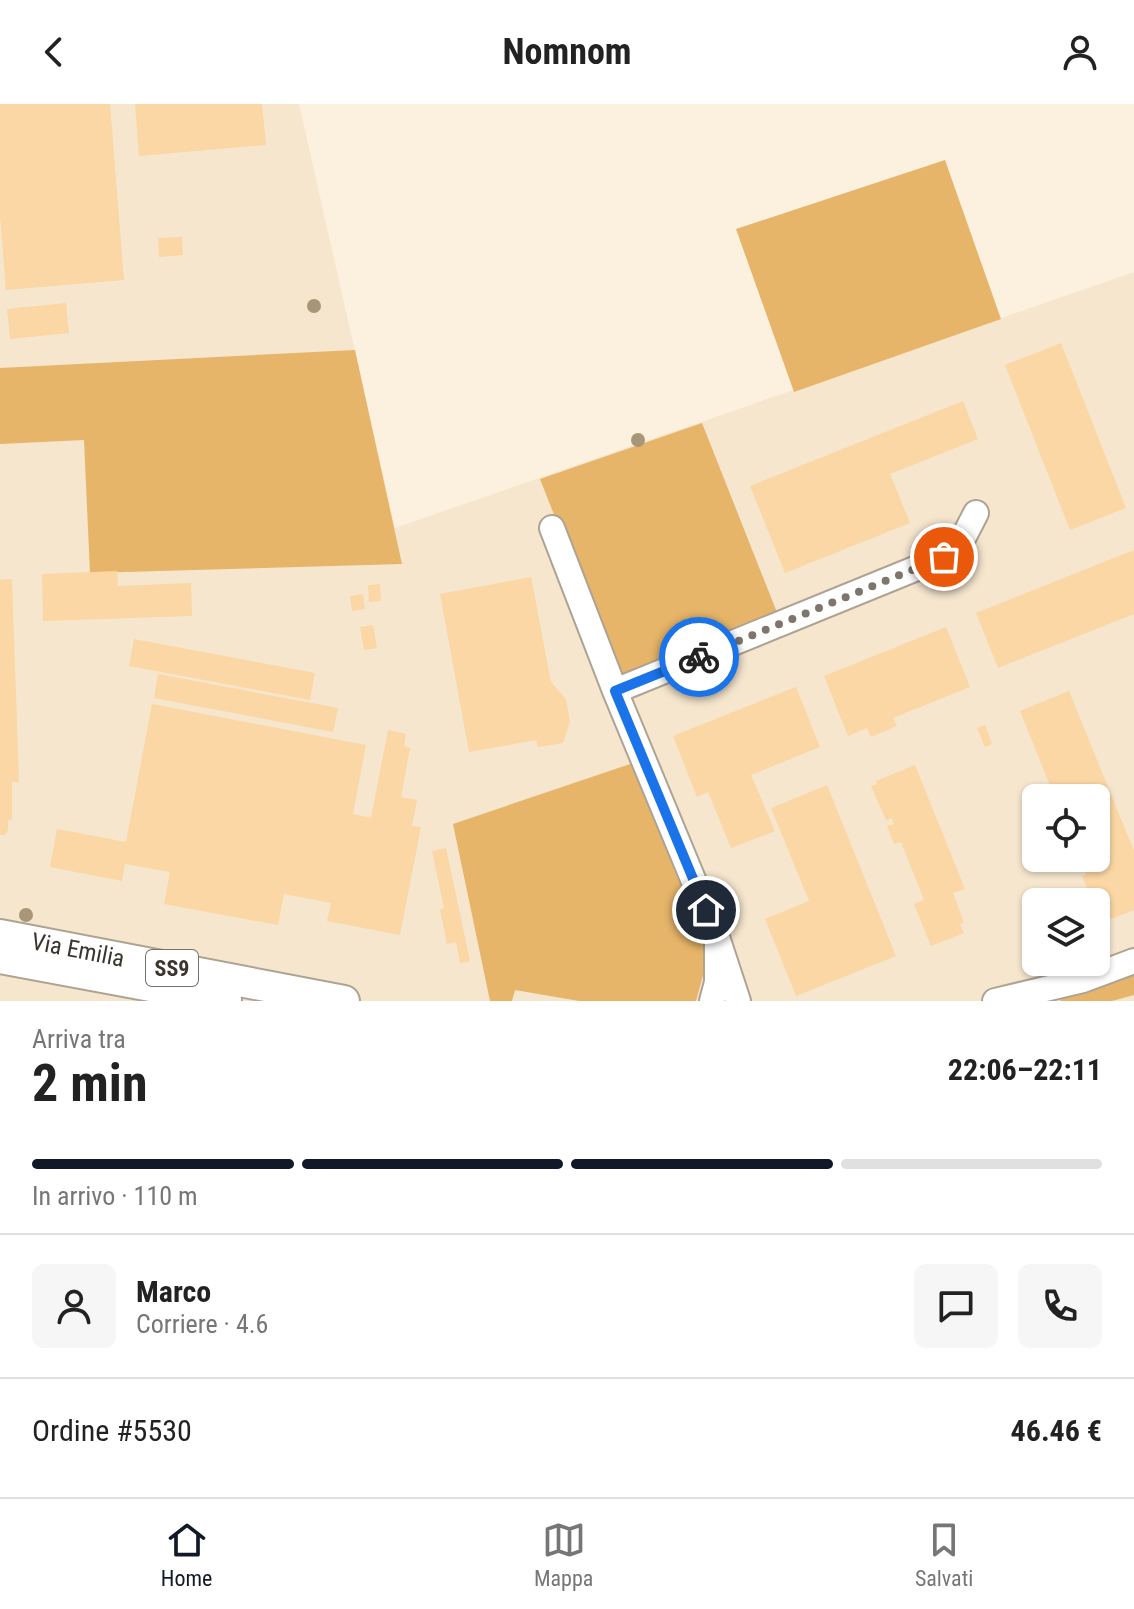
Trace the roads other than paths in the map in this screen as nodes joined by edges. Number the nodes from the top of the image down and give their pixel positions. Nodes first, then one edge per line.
1 (976, 513) dead end
2 (552, 528) dead end
3 (615, 691) junction
4 (0, 935) edge
5 (717, 937) junction
6 (0, 958) edge
7 (1134, 961) edge
8 (234, 1001) edge
9 (344, 1001) edge
10 (712, 1001) edge
11 (738, 1001) edge
12 (995, 1001) edge

1 - 3 street
2 - 3 street
3 - 5 street
4 - 9 main road, Via Emilia / SS9
5 - 10 street
5 - 11 street
6 - 8 main road, Via Emilia / SS9
7 - 12 street

